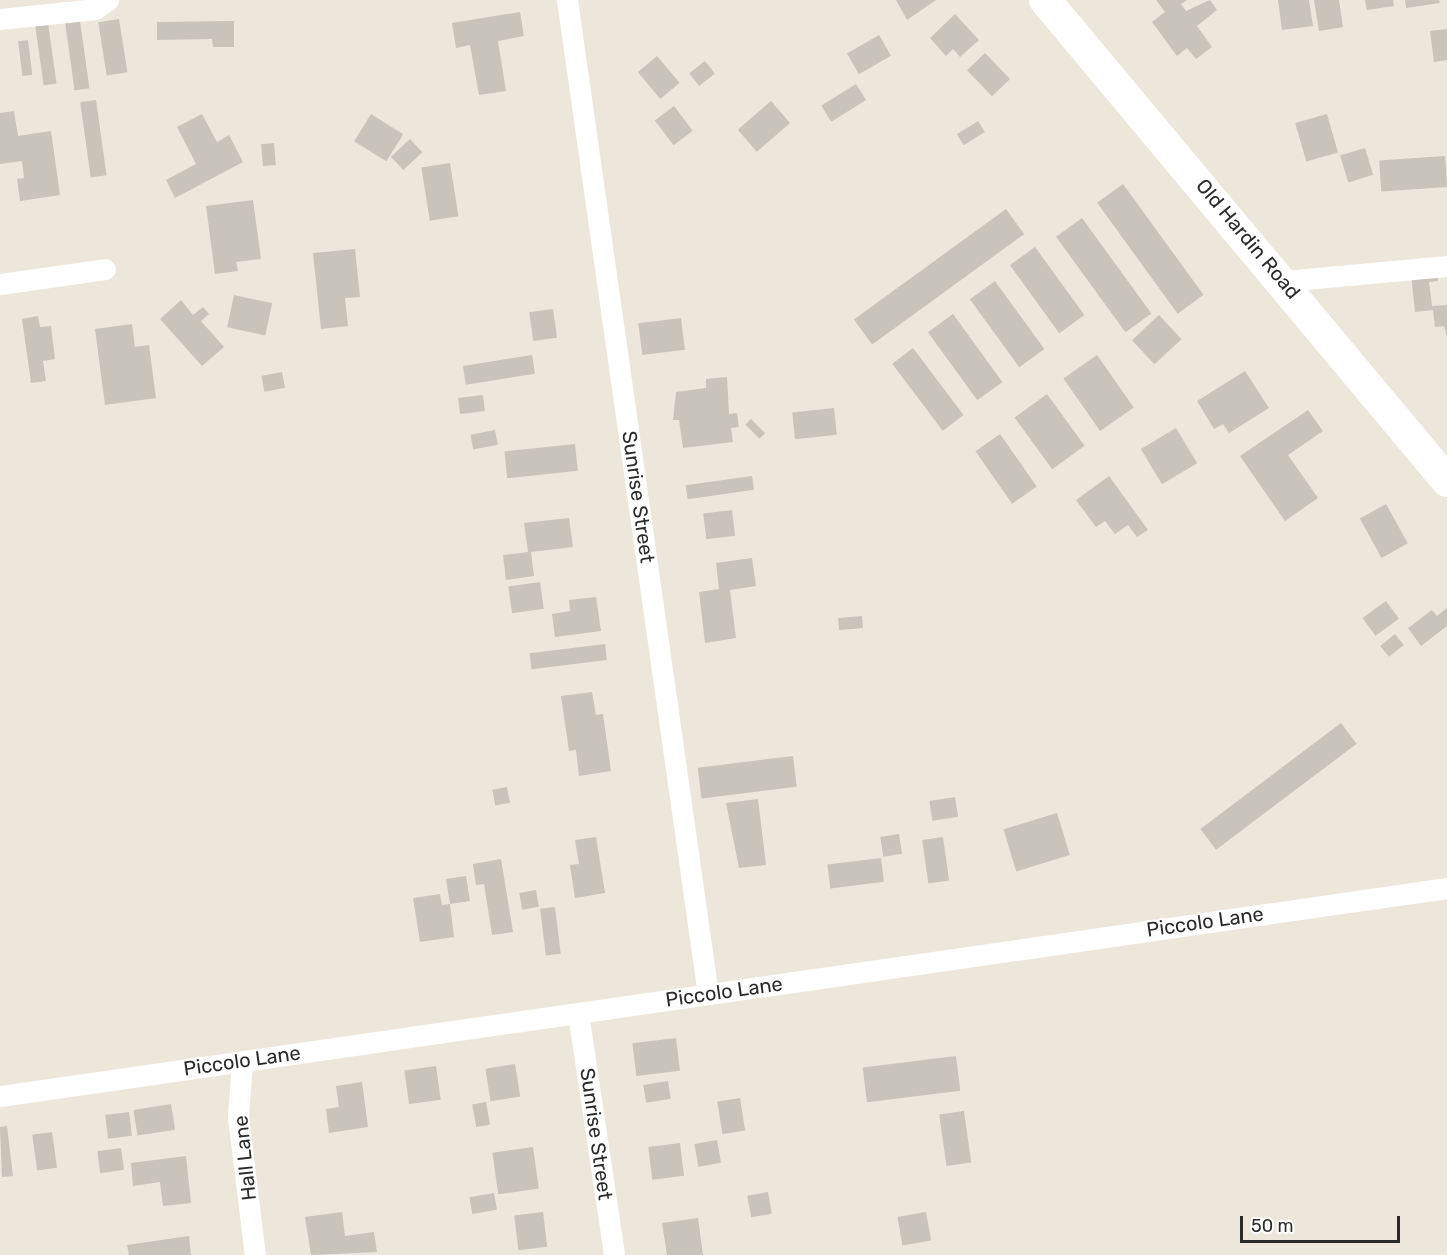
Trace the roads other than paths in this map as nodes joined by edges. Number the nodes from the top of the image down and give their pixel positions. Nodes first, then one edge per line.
1 (108, 0) edge
2 (567, 0) edge
3 (1045, 0) edge
4 (0, 19) edge
5 (1447, 266) edge
6 (105, 269) dead end
7 (1284, 281) junction
8 (0, 284) edge
9 (1447, 482) edge
10 (1447, 888) edge
11 (708, 994) junction
12 (578, 1013) junction
13 (242, 1061) junction
14 (0, 1096) edge
15 (255, 1255) edge
16 (614, 1255) edge

1 - 4 street
2 - 11 street, Sunrise Street
3 - 7 main road, Old Hardin Road
5 - 7 street
6 - 8 street
7 - 9 main road, Old Hardin Road
10 - 11 street, Piccolo Lane
11 - 12 street, Piccolo Lane
12 - 13 street, Piccolo Lane
12 - 16 street, Sunrise Street
13 - 14 street, Piccolo Lane
13 - 15 street, Hall Lane

